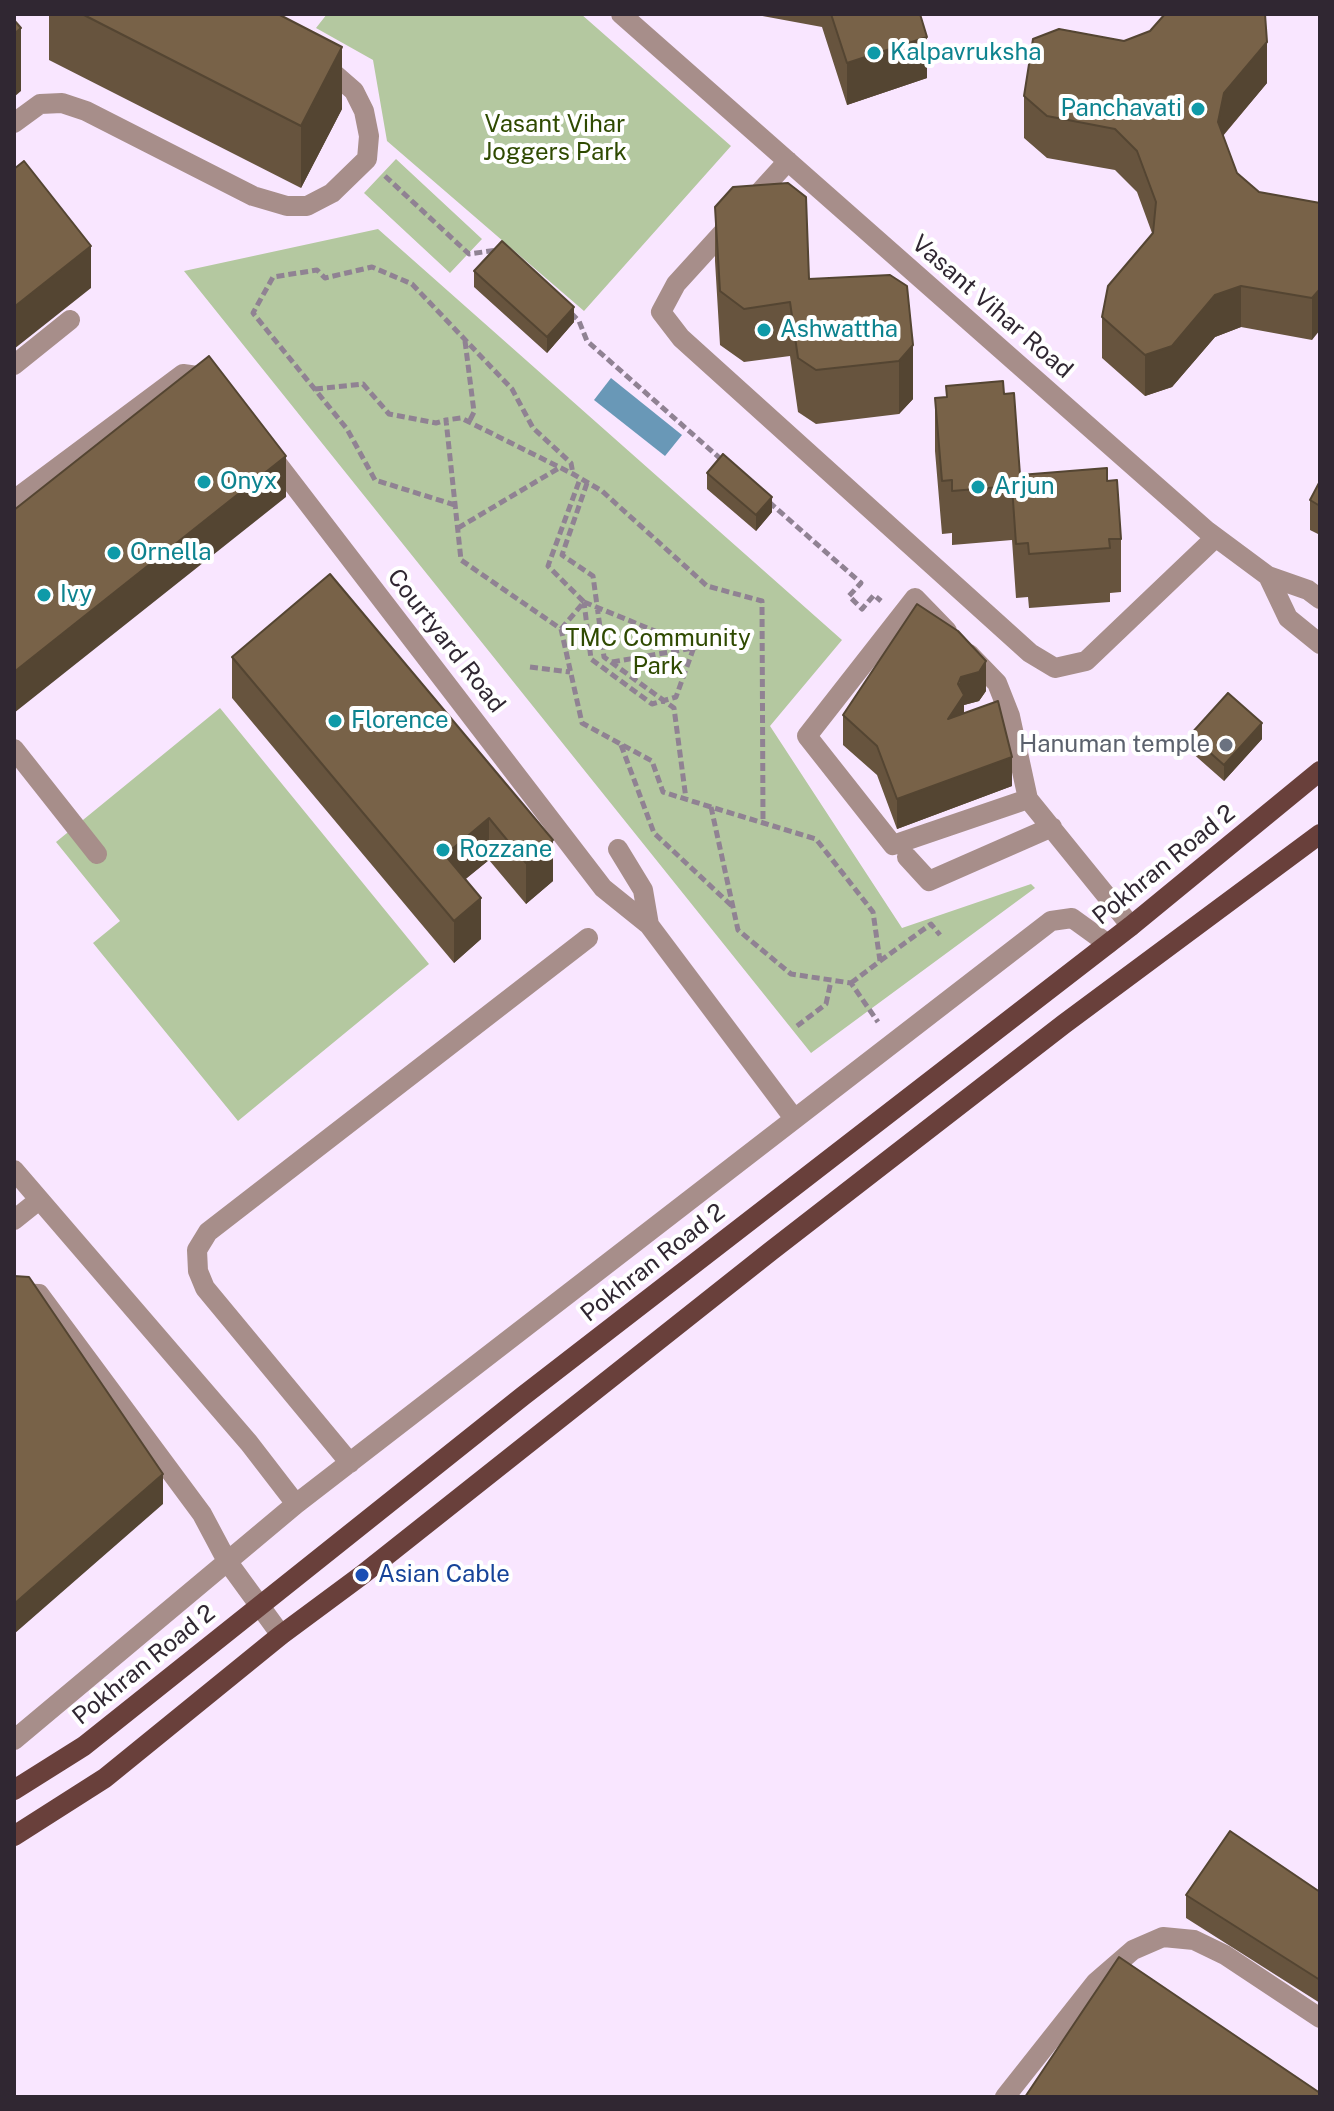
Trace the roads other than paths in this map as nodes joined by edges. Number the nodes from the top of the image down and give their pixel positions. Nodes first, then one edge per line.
1 (621, 14) edge
2 (306, 55) edge
3 (14, 123) edge
4 (788, 161) junction
5 (70, 320) dead end
6 (14, 365) edge
7 (220, 389) edge
8 (258, 439) edge
9 (14, 500) edge
10 (1215, 538) junction
11 (1268, 576) junction
12 (1320, 599) edge
13 (1320, 644) edge
14 (984, 714) edge
15 (1010, 716) junction
16 (14, 749) edge
17 (1320, 771) edge
18 (1028, 799) junction
19 (1052, 827) junction
20 (1320, 834) edge
21 (618, 849) dead end
22 (97, 854) dead end
23 (907, 857) dead end
24 (649, 925) junction
25 (1131, 926) junction
26 (588, 938) dead end
27 (1108, 944) junction
28 (793, 1117) junction
29 (14, 1170) edge
30 (39, 1200) junction
31 (14, 1220) edge
32 (14, 1293) edge
33 (350, 1463) junction
34 (296, 1504) junction
35 (227, 1561) junction
36 (259, 1605) junction
37 (281, 1635) junction
38 (14, 1740) edge
39 (14, 1790) edge
40 (14, 1836) edge
41 (1320, 2018) edge
42 (1005, 2097) edge

1 - 4 street, Vasant Vihar Road
2 - 3 street
4 - 10 street, Vasant Vihar Road
4 - 10 street
5 - 6 street
7 - 9 street
8 - 24 street, Courtyard Road
10 - 11 street, Vasant Vihar Road
11 - 12 street
11 - 13 street, Vasant Vihar Road
14 - 15 street
15 - 18 street
15 - 18 street
16 - 22 street
17 - 25 main road, Pokhran Road 2
18 - 19 street
19 - 23 street
19 - 25 street
20 - 37 main road
21 - 24 street
24 - 28 street, Courtyard Road
25 - 27 main road, Pokhran Road 2
26 - 33 street
27 - 28 street
27 - 36 main road, Pokhran Road 2
28 - 33 street
29 - 30 street
30 - 31 street
30 - 34 street
32 - 35 street
33 - 34 street
34 - 35 street
35 - 36 street
35 - 38 street
36 - 37 street
36 - 39 main road, Pokhran Road 2
37 - 40 main road
41 - 42 street

